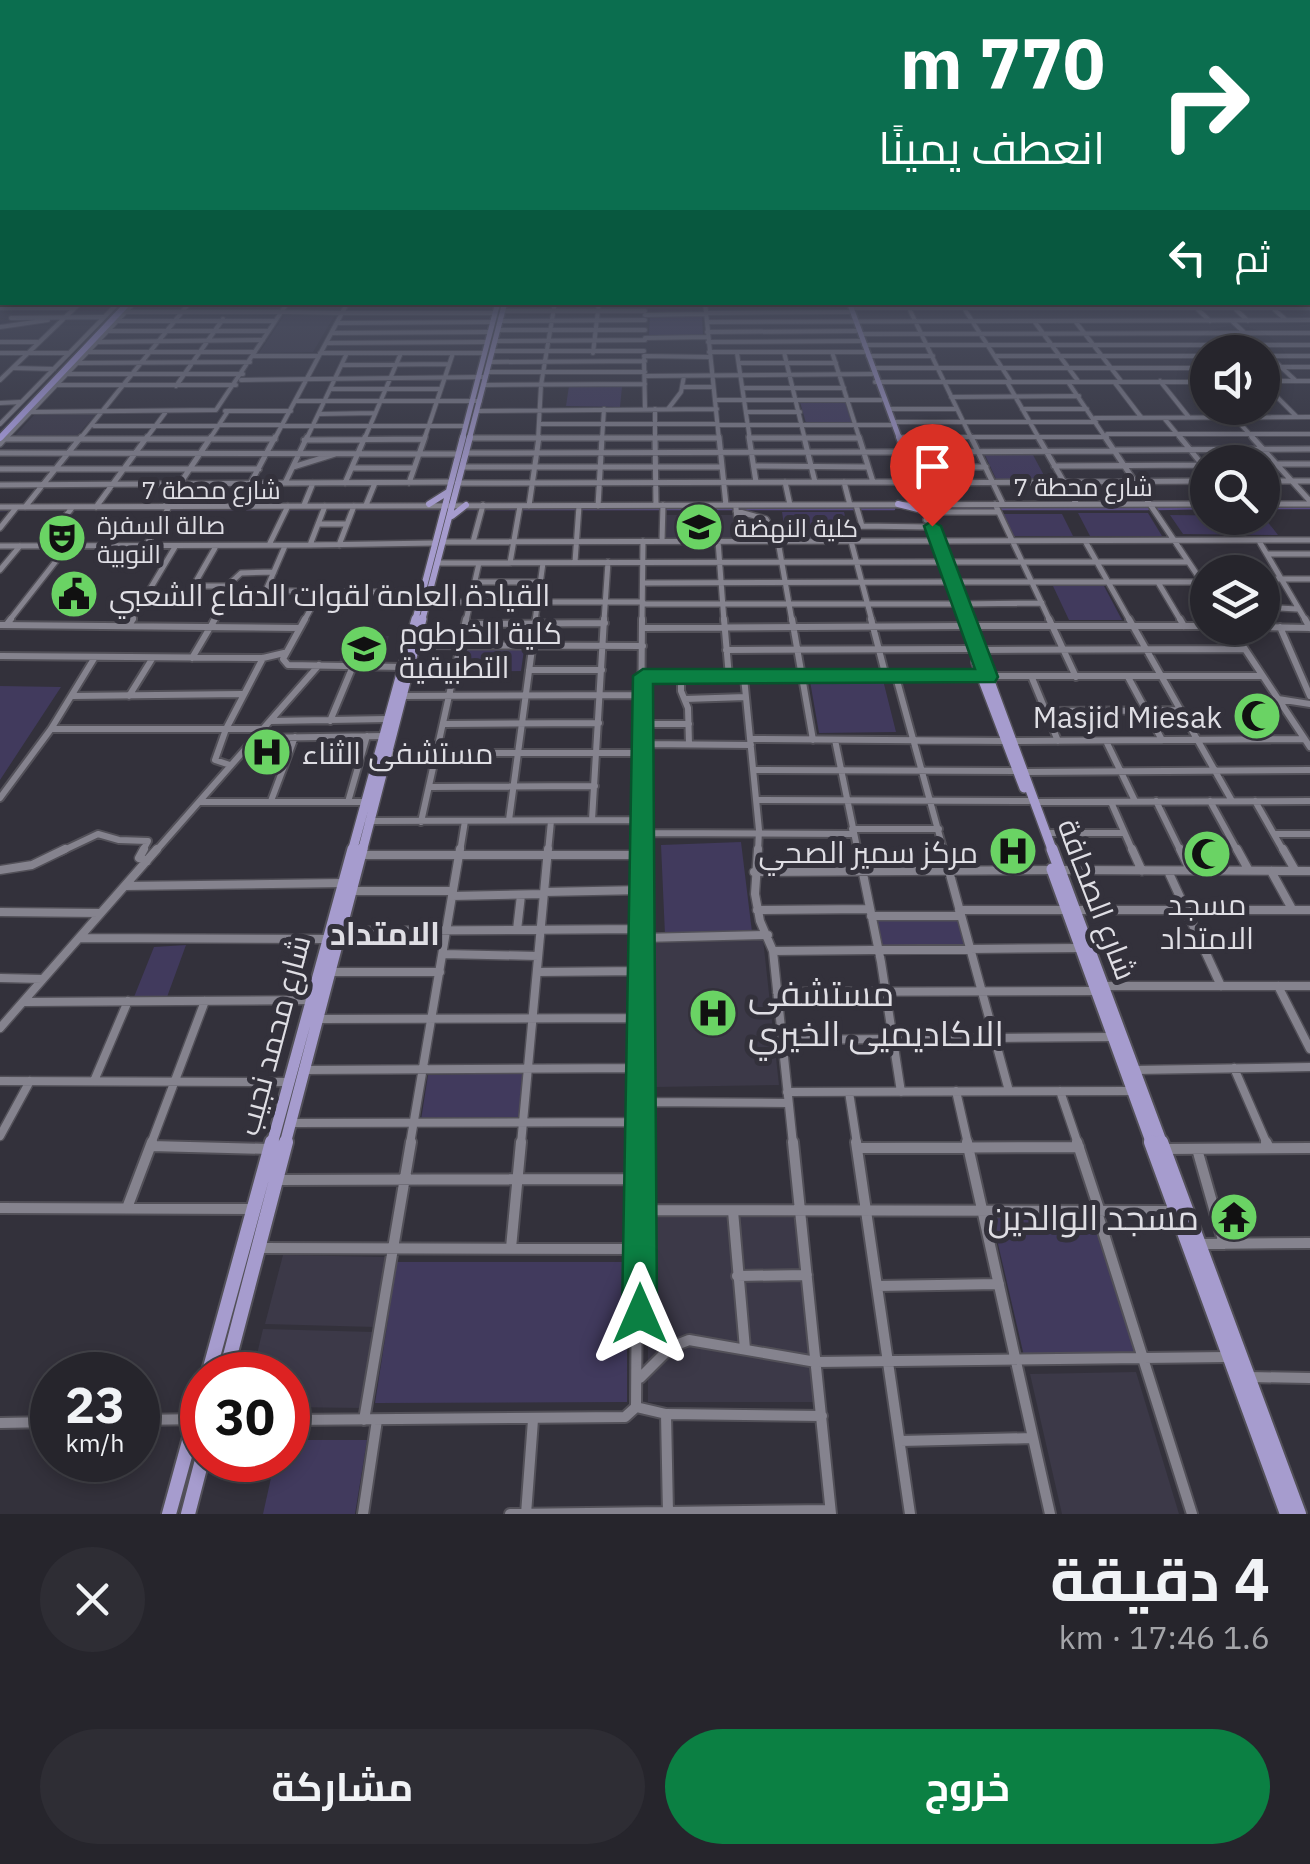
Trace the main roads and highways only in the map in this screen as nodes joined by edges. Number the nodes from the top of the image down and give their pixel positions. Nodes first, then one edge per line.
1 (66, 366) edge
2 (70, 366) edge
3 (485, 366) edge
4 (488, 366) edge
5 (870, 366) edge
6 (483, 377) junction
7 (43, 391) junction
8 (892, 424) junction
9 (1, 435) edge
10 (902, 452) junction
11 (456, 497) junction
12 (924, 503) junction
13 (902, 504) joint
14 (447, 518) junction
15 (439, 543) junction
16 (427, 596) junction
17 (1032, 802) junction
18 (364, 821) junction
19 (1056, 870) junction
20 (347, 887) junction
21 (1071, 910) junction
22 (1100, 989) junction
23 (214, 1352) edge
24 (230, 1352) edge
25 (1235, 1357) junction
26 (1243, 1377) junction
27 (182, 1482) edge
28 (196, 1482) edge
29 (169, 1514) edge
30 (188, 1514) edge
31 (1287, 1514) edge
32 (1299, 1514) edge

1 - 7 highway
2 - 7 highway
3 - 6 main road, شارع محمد نجيب
4 - 6 main road, شارع محمد نجيب
5 - 8 main road, شارع الصحافة
6 - 11 main road, شارع محمد نجيب
6 - 11 main road, شارع محمد نجيب
7 - 9 highway
8 - 10 main road, شارع الصحافة
8 - 10 main road, شارع الصحافة
10 - 12 main road, شارع الصحافة
10 - 12 main road, شارع الصحافة
11 - 14 main road, شارع محمد نجيب
11 - 14 main road
12 - 13 main road
12 - 13 main road
12 - 17 main road, شارع الصحافة
14 - 15 main road, شارع محمد نجيب
15 - 16 main road, شارع محمد نجيب
15 - 16 main road, شارع محمد نجيب
16 - 18 main road, شارع محمد نجيب
16 - 18 main road, شارع محمد نجيب
17 - 19 main road, شارع الصحافة
17 - 19 main road, شارع الصحافة
18 - 20 main road, شارع محمد نجيب
18 - 20 main road, شارع محمد نجيب
19 - 21 main road, شارع الصحافة
20 - 23 main road, شارع محمد نجيب
20 - 24 main road, شارع محمد نجيب
21 - 22 main road, شارع الصحافة
21 - 22 main road, شارع الصحافة
22 - 25 main road, شارع الصحافة
22 - 25 main road, شارع الصحافة
25 - 26 main road, شارع الصحافة
26 - 31 main road, شارع الصحافة
26 - 32 main road, شارع الصحافة
27 - 29 main road
28 - 30 main road

